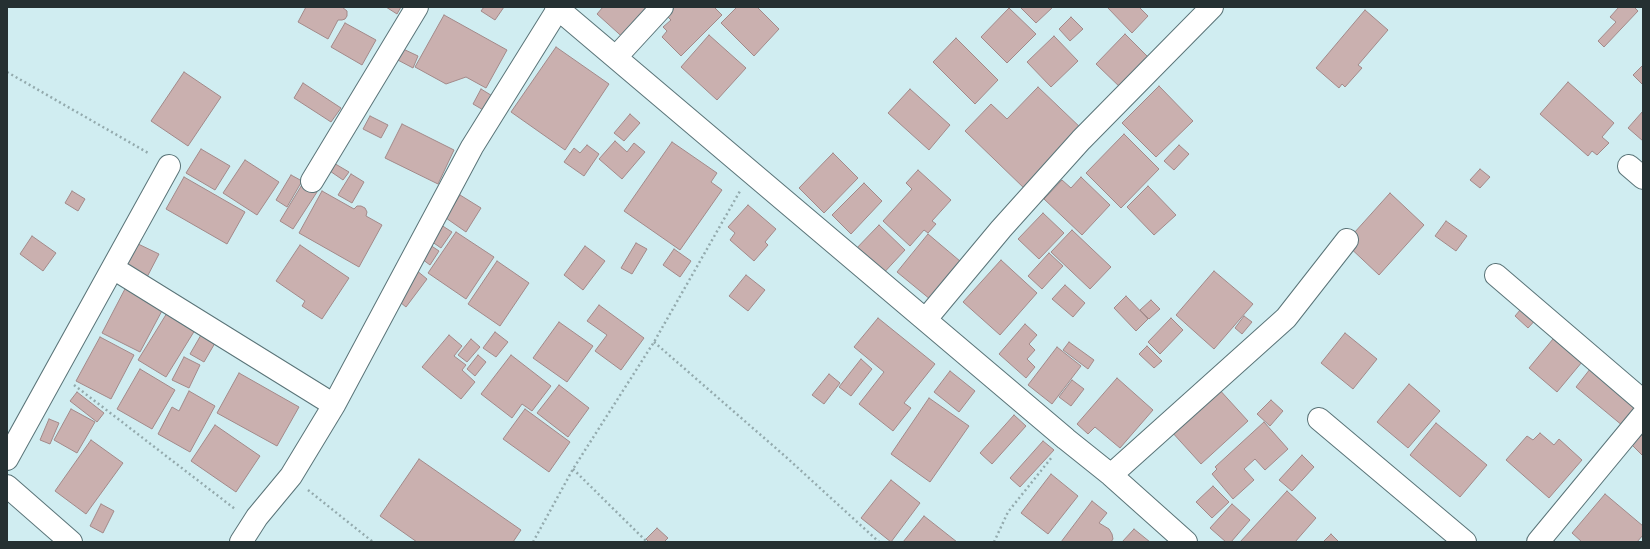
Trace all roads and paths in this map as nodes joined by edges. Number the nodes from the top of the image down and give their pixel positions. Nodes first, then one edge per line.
1 (417, 7) edge
2 (662, 7) edge
3 (1212, 7) edge
4 (557, 8) edge
5 (616, 56) junction
6 (7, 72) edge
7 (169, 166) joint
8 (751, 171) junction
9 (312, 181) dead end
10 (1347, 240) dead end
11 (113, 268) junction
12 (1496, 275) dead end
13 (926, 319) junction
14 (654, 342) junction
15 (56, 371) junction
16 (1643, 401) edge
17 (334, 406) junction
18 (1643, 415) edge
19 (1319, 419) dead end
20 (1066, 440) junction
21 (7, 460) edge
22 (573, 469) junction
23 (1111, 474) junction
24 (291, 476) junction
25 (7, 486) edge
26 (257, 517) junction
27 (70, 542) edge
28 (241, 542) edge
29 (373, 542) edge
30 (533, 542) edge
31 (647, 542) edge
32 (879, 542) edge
33 (994, 542) edge
34 (1186, 542) edge
35 (1465, 542) edge
36 (1538, 542) edge

1 - 9 street
2 - 5 street
3 - 13 street
4 - 5 street
4 - 17 street
5 - 8 street
6 - 7 path
7 - 11 street
8 - 13 street
8 - 14 path
10 - 23 street
11 - 15 street
11 - 17 street
12 - 16 street
13 - 20 street
14 - 22 path
14 - 32 path
15 - 21 street
15 - 26 path
17 - 24 street
18 - 36 street
19 - 35 street
20 - 23 street
20 - 33 path
22 - 30 path
22 - 31 path
23 - 34 street
24 - 26 street
24 - 29 path
25 - 27 street
26 - 28 street

